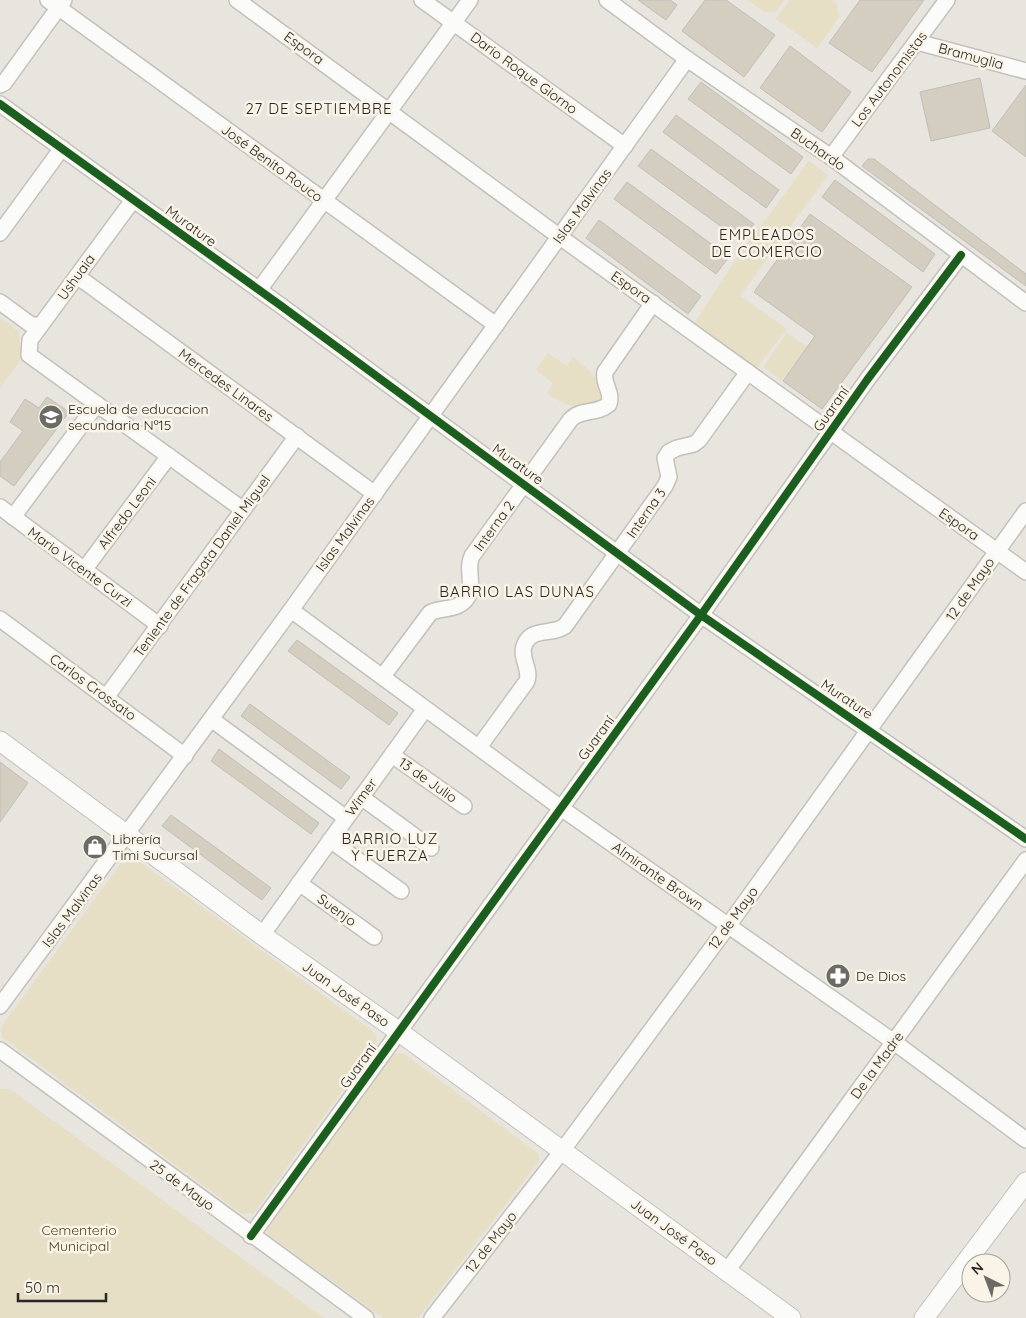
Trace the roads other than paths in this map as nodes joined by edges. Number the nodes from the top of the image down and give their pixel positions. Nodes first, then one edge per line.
1 (237, 0) edge
2 (422, 0) edge
3 (470, 0) edge
4 (607, 0) edge
5 (947, 0) edge
6 (57, 2) edge
7 (454, 23) junction
8 (917, 42) junction
9 (687, 59) junction
10 (1026, 71) edge
11 (0, 85) edge
12 (0, 104) edge
13 (389, 110) junction
14 (625, 146) junction
15 (62, 148) junction
16 (831, 157) junction
17 (134, 200) junction
18 (324, 201) junction
19 (0, 233) edge
20 (560, 237) junction
21 (961, 255) junction
22 (77, 276) junction
23 (259, 290) junction
24 (0, 302) edge
25 (653, 303) junction
26 (1026, 303) edge
27 (496, 325) junction
28 (40, 326) junction
29 (748, 372) junction
30 (97, 404) junction
31 (430, 415) junction
32 (830, 433) junction
33 (297, 436) junction
34 (169, 456) junction
35 (524, 484) junction
36 (374, 494) junction
37 (0, 507) edge
38 (242, 509) junction
39 (1026, 511) edge
40 (13, 517) junction
41 (997, 551) junction
42 (618, 552) junction
43 (84, 570) junction
44 (1026, 572) edge
45 (291, 610) junction
46 (701, 615) junction
47 (0, 619) edge
48 (160, 626) junction
49 (382, 676) junction
50 (107, 696) junction
51 (425, 709) junction
52 (211, 720) junction
53 (870, 729) junction
54 (0, 740) edge
55 (479, 747) junction
56 (392, 755) junction
57 (185, 756) junction
58 (361, 797) junction
59 (464, 806) dead end
60 (560, 808) junction
61 (346, 818) junction
62 (127, 835) junction
63 (1026, 839) edge
64 (330, 840) junction
65 (431, 848) dead end
66 (1026, 860) edge
67 (299, 882) junction
68 (401, 891) dead end
69 (728, 926) junction
70 (262, 935) junction
71 (374, 936) dead end
72 (0, 1006) edge
73 (398, 1031) junction
74 (894, 1042) junction
75 (0, 1050) edge
76 (1026, 1140) edge
77 (562, 1151) junction
78 (1026, 1182) edge
79 (251, 1236) junction
80 (727, 1270) junction
81 (366, 1318) edge
82 (432, 1318) edge
83 (791, 1318) edge
84 (924, 1318) edge

1 - 13 street, Espora
2 - 7 street, Dario Roque Giorno
3 - 7 street
4 - 9 street, Buchardo
5 - 8 street, Los Autonomistas
6 - 11 street
6 - 18 street, José Benito Rouco
7 - 13 street
7 - 14 street, Dario Roque Giorno
8 - 10 street, Bramuglia
8 - 16 street, Los Autonomistas
9 - 14 street, Islas Malvinas
9 - 16 street, Buchardo
12 - 15 street, Murature
13 - 18 street
13 - 20 street, Espora
14 - 20 street, Islas Malvinas
15 - 17 street, Murature
15 - 19 street
16 - 21 street, Buchardo
17 - 22 street, Ushuaia
17 - 23 street, Murature
18 - 23 street
18 - 27 street, José Benito Rouco
20 - 25 street, Espora
20 - 27 street, Islas Malvinas
21 - 26 street, Buchardo
21 - 32 street, Guaraní
22 - 28 street, Ushuaia
22 - 33 street, Mercedes Linares
23 - 31 street, Murature
24 - 28 street
25 - 29 street, Espora
25 - 35 street, Interna 2
27 - 31 street, Islas Malvinas
28 - 30 street, Ushuaia
29 - 32 street, Espora
29 - 42 street, Interna 3
30 - 34 street
30 - 40 street
31 - 35 street, Murature
31 - 36 street, Islas Malvinas
32 - 41 street, Espora
32 - 46 street, Guaraní
33 - 36 street, Mercedes Linares
33 - 38 street, Teniente de Fragata Daniel Miguel
34 - 38 street
34 - 43 street, Alfredo Leoni
35 - 42 street, Murature
35 - 49 street, Interna 2
36 - 45 street, Islas Malvinas
37 - 40 street, Mario Vicente Curzi
38 - 48 street, Teniente de Fragata Daniel Miguel
39 - 41 street, 12 de Mayo
40 - 43 street, Mario Vicente Curzi
41 - 44 street, Espora
41 - 53 street, 12 de Mayo
42 - 46 street, Murature
42 - 55 street, Interna 3
43 - 48 street, Mario Vicente Curzi
45 - 49 street, Almirante Brown
45 - 52 street, Islas Malvinas
46 - 53 street, Murature
46 - 60 street, Guaraní
47 - 50 street, Carlos Crossato
48 - 50 street, Teniente de Fragata Daniel Miguel
49 - 51 street, Almirante Brown
50 - 57 street, Carlos Crossato
51 - 55 street, Almirante Brown
51 - 56 street, Wimer
52 - 57 street, Islas Malvinas
52 - 61 street
53 - 63 street, Murature
53 - 69 street, 12 de Mayo
54 - 62 main road, Juan José Paso
55 - 60 street, Almirante Brown
56 - 58 street, Wimer
56 - 59 street, 13 de Julio
57 - 62 street, Islas Malvinas
58 - 61 street, Wimer
58 - 65 street
60 - 69 street, Almirante Brown
60 - 73 street, Guaraní
61 - 64 street, Wimer
62 - 70 main road, Juan José Paso
62 - 72 street, Islas Malvinas
64 - 67 street, Wimer
64 - 68 street
66 - 74 street, De la Madre
67 - 70 street, Wimer
67 - 71 street, Suenjo
69 - 74 street, Almirante Brown
69 - 77 street, 12 de Mayo
70 - 73 main road, Juan José Paso
73 - 77 main road, Juan José Paso
73 - 79 street, Guaraní
74 - 76 street, Almirante Brown
74 - 80 street, De la Madre
75 - 79 street, 25 de Mayo
77 - 80 main road, Juan José Paso
77 - 82 street, 12 de Mayo
78 - 84 main road
79 - 81 street, 25 de Mayo
80 - 83 main road, Juan José Paso

